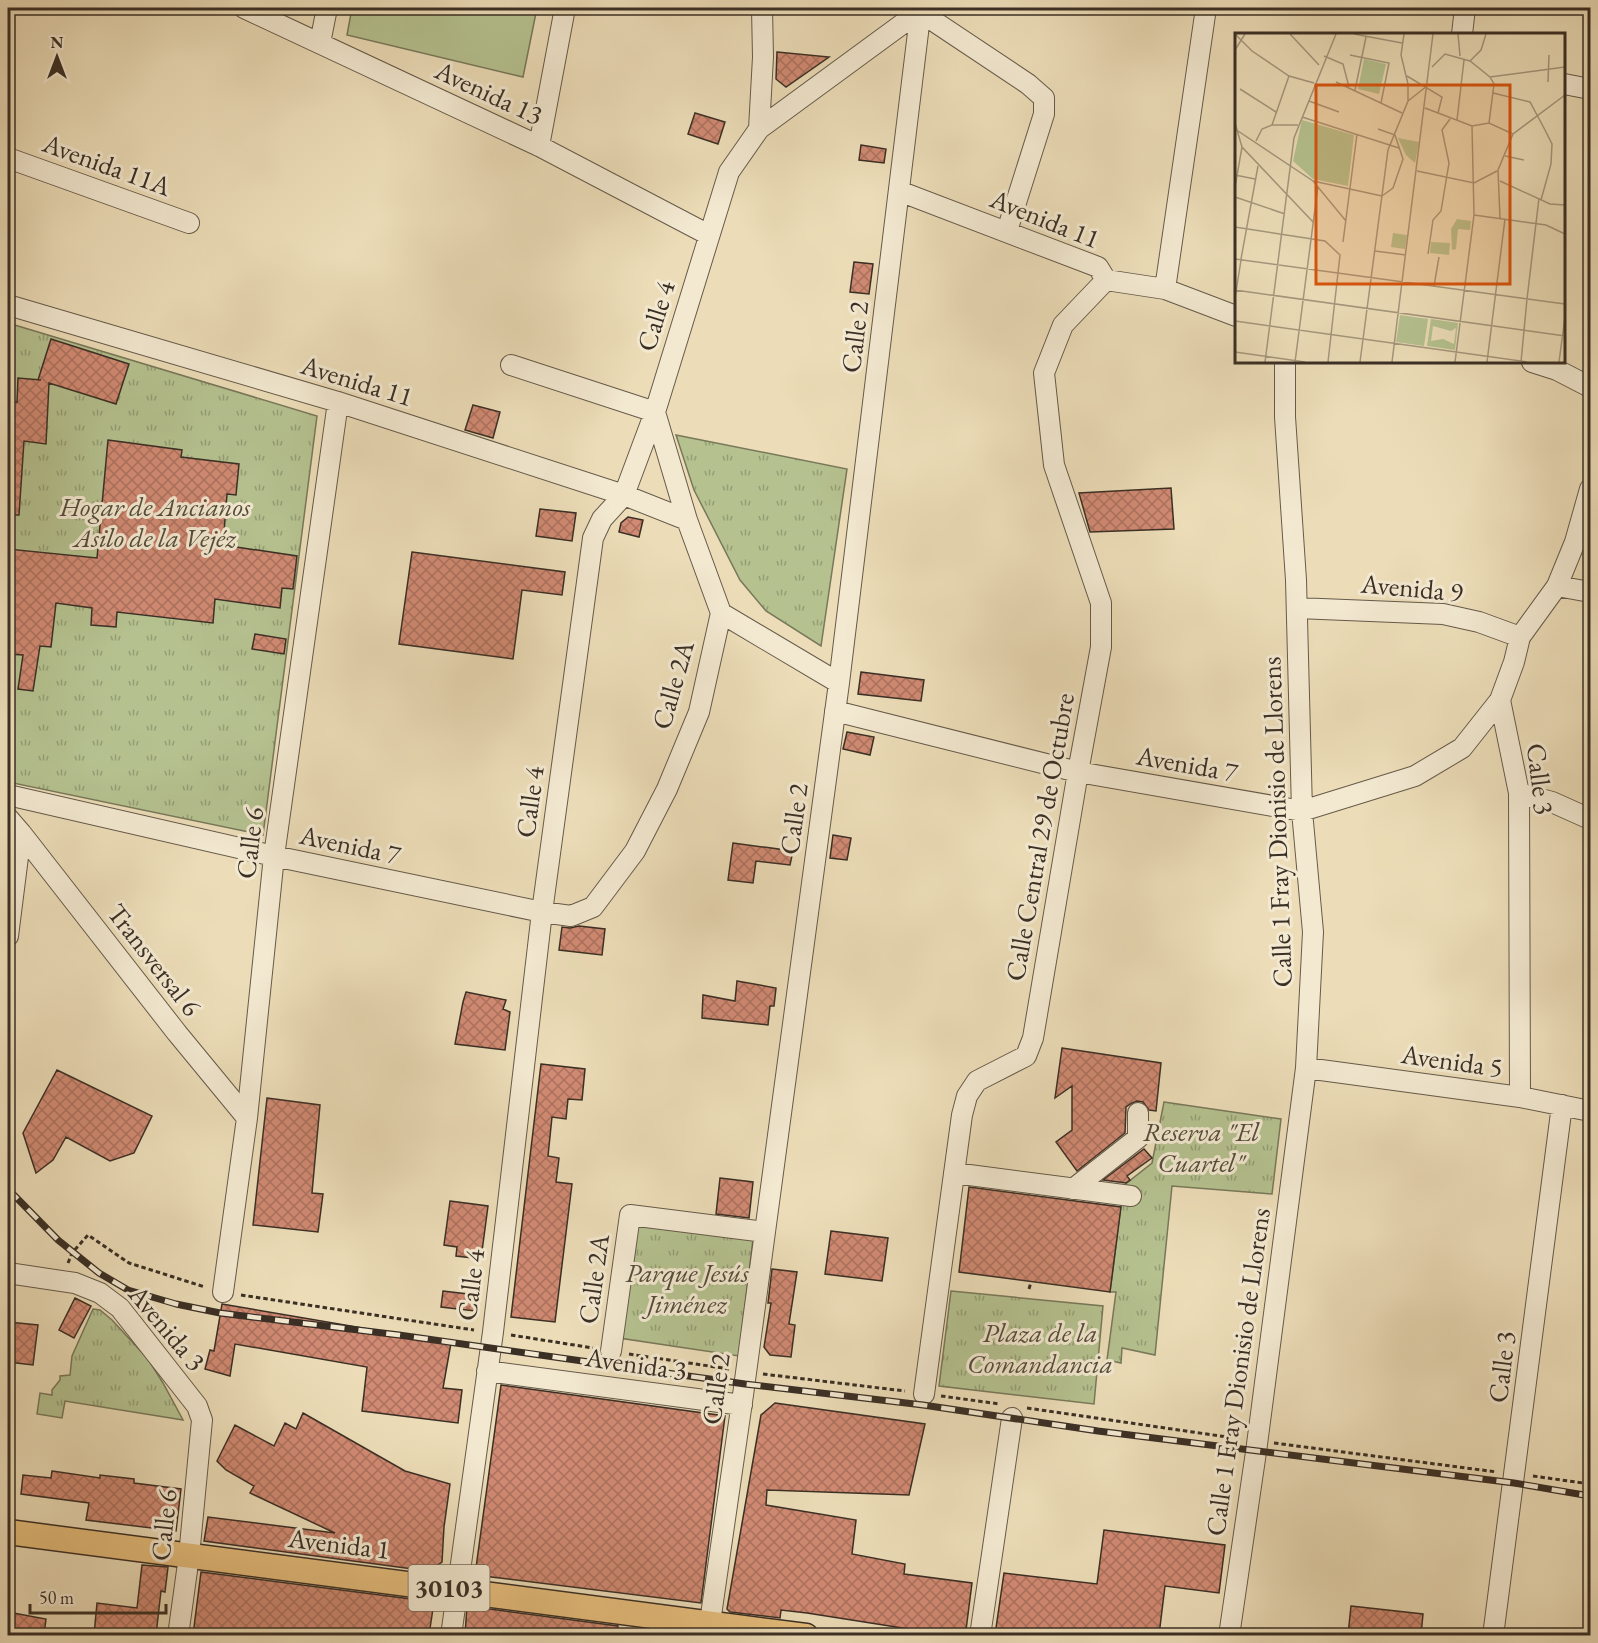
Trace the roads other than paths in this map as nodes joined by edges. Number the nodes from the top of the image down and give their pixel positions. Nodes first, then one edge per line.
1 (244, 8) edge
2 (327, 8) edge
3 (566, 8) edge
4 (762, 8) edge
5 (1206, 8) edge
6 (1466, 8) edge
7 (918, 9) edge
8 (271, 15) edge
9 (898, 27) junction
10 (1462, 33) edge
11 (916, 42) junction
12 (320, 43) junction
13 (1565, 84) edge
14 (1590, 89) edge
15 (759, 129) junction
16 (539, 146) junction
17 (8, 158) edge
18 (899, 191) junction
19 (189, 223) dead end
20 (1006, 231) junction
21 (709, 235) junction
22 (1106, 280) junction
23 (1165, 289) junction
24 (8, 304) edge
25 (1235, 316) edge
26 (1285, 363) edge
27 (1535, 363) edge
28 (511, 365) dead end
29 (1590, 387) edge
30 (338, 402) junction
31 (655, 412) junction
32 (1590, 489) edge
33 (624, 495) junction
34 (687, 519) junction
35 (1557, 586) junction
36 (1590, 592) edge
37 (1297, 608) junction
38 (721, 613) junction
39 (1520, 637) junction
40 (839, 683) junction
41 (1500, 700) junction
42 (835, 711) junction
43 (1078, 772) junction
44 (1519, 793) junction
45 (8, 795) edge
46 (1302, 812) junction
47 (1590, 819) edge
48 (14, 825) edge
49 (274, 856) junction
50 (542, 912) junction
51 (8, 936) edge
52 (1306, 1068) junction
53 (1520, 1097) junction
54 (1562, 1106) junction
55 (1590, 1111) edge
56 (1138, 1113) dead end
57 (247, 1118) junction
58 (954, 1173) junction
59 (1073, 1189) junction
60 (1131, 1196) dead end
61 (765, 1232) junction
62 (8, 1273) edge
63 (222, 1292) road end
64 (611, 1351) road end
65 (487, 1371) junction
66 (924, 1394) road end
67 (741, 1405) junction
68 (1012, 1418) dead end
69 (202, 1420) joint
70 (8, 1532) edge
71 (189, 1556) junction
72 (457, 1589) junction
73 (709, 1629) edge
74 (178, 1635) edge
75 (451, 1635) edge
76 (806, 1635) edge
77 (980, 1635) edge
78 (1229, 1635) edge
79 (1493, 1635) edge

1 - 8 street, Avenida 13
2 - 12 street
3 - 16 street
4 - 15 street
5 - 23 street
6 - 10 street
7 - 9 street
7 - 11 street, Calle 2
7 - 20 street
8 - 12 street, Avenida 13
9 - 11 street
9 - 15 street
11 - 18 street, Calle 2
12 - 16 street, Avenida 13
13 - 14 street
15 - 21 street, Calle 4
16 - 21 street, Avenida 13
17 - 19 street, Avenida 11A
18 - 20 street, Avenida 11
18 - 40 street, Calle 2
20 - 22 street, Avenida 11
21 - 31 street, Calle 4
22 - 23 street, Avenida 11
22 - 43 street, Calle Central 29 de Octubre
23 - 25 street, Avenida 11
24 - 30 street, Avenida 11
26 - 37 street, Calle 1 Fray Dionisio de Llorens
27 - 29 street
28 - 31 street
30 - 33 street, Avenida 11
30 - 49 street, Calle 6
31 - 33 street, Calle 4
31 - 34 street, Calle 2A
32 - 35 street
33 - 34 street, Avenida 11
33 - 50 street, Calle 4
34 - 38 street, Calle 2A
35 - 36 street
35 - 39 street
37 - 39 street, Avenida 9
37 - 46 street, Calle 1 Fray Dionisio de Llorens
38 - 40 street
38 - 50 street, Calle 2A
39 - 41 street
40 - 42 street, Calle 2
41 - 44 street, Calle 3
41 - 46 street, Avenida 7
42 - 43 street, Avenida 7
42 - 61 street, Calle 2
43 - 46 street, Avenida 7
43 - 58 street, Calle Central 29 de Octubre
44 - 47 street
44 - 53 street, Calle 3
45 - 49 street, Avenida 7
46 - 52 street, Calle 1 Fray Dionisio de Llorens
48 - 51 street
48 - 57 street, Transversal 6
49 - 50 street, Avenida 7
49 - 57 street, Calle 6
50 - 65 street, Calle 4
52 - 53 street, Avenida 5
52 - 78 street, Calle 1 Fray Dionisio de Llorens
53 - 54 street, Avenida 5
54 - 55 street, Avenida 5
54 - 79 street, Calle 3
56 - 59 street
57 - 63 street, Calle 6
58 - 59 street
58 - 66 street, Calle Central 29 de Octubre
59 - 60 street
61 - 64 street, Calle 2A
61 - 67 street, Calle 2
62 - 69 street, Avenida 3
65 - 67 street, Avenida 3
65 - 72 street, Calle 4
67 - 73 street, Calle 2
68 - 77 street
69 - 71 street, Calle 6
70 - 71 main road, Avenida 1 / 30103
71 - 72 main road, Avenida 1 / 30103
71 - 74 street, Calle 6
72 - 73 main road, Avenida 1 / 30103
72 - 75 street, Calle 4
73 - 76 main road, Avenida 1 / 30103

